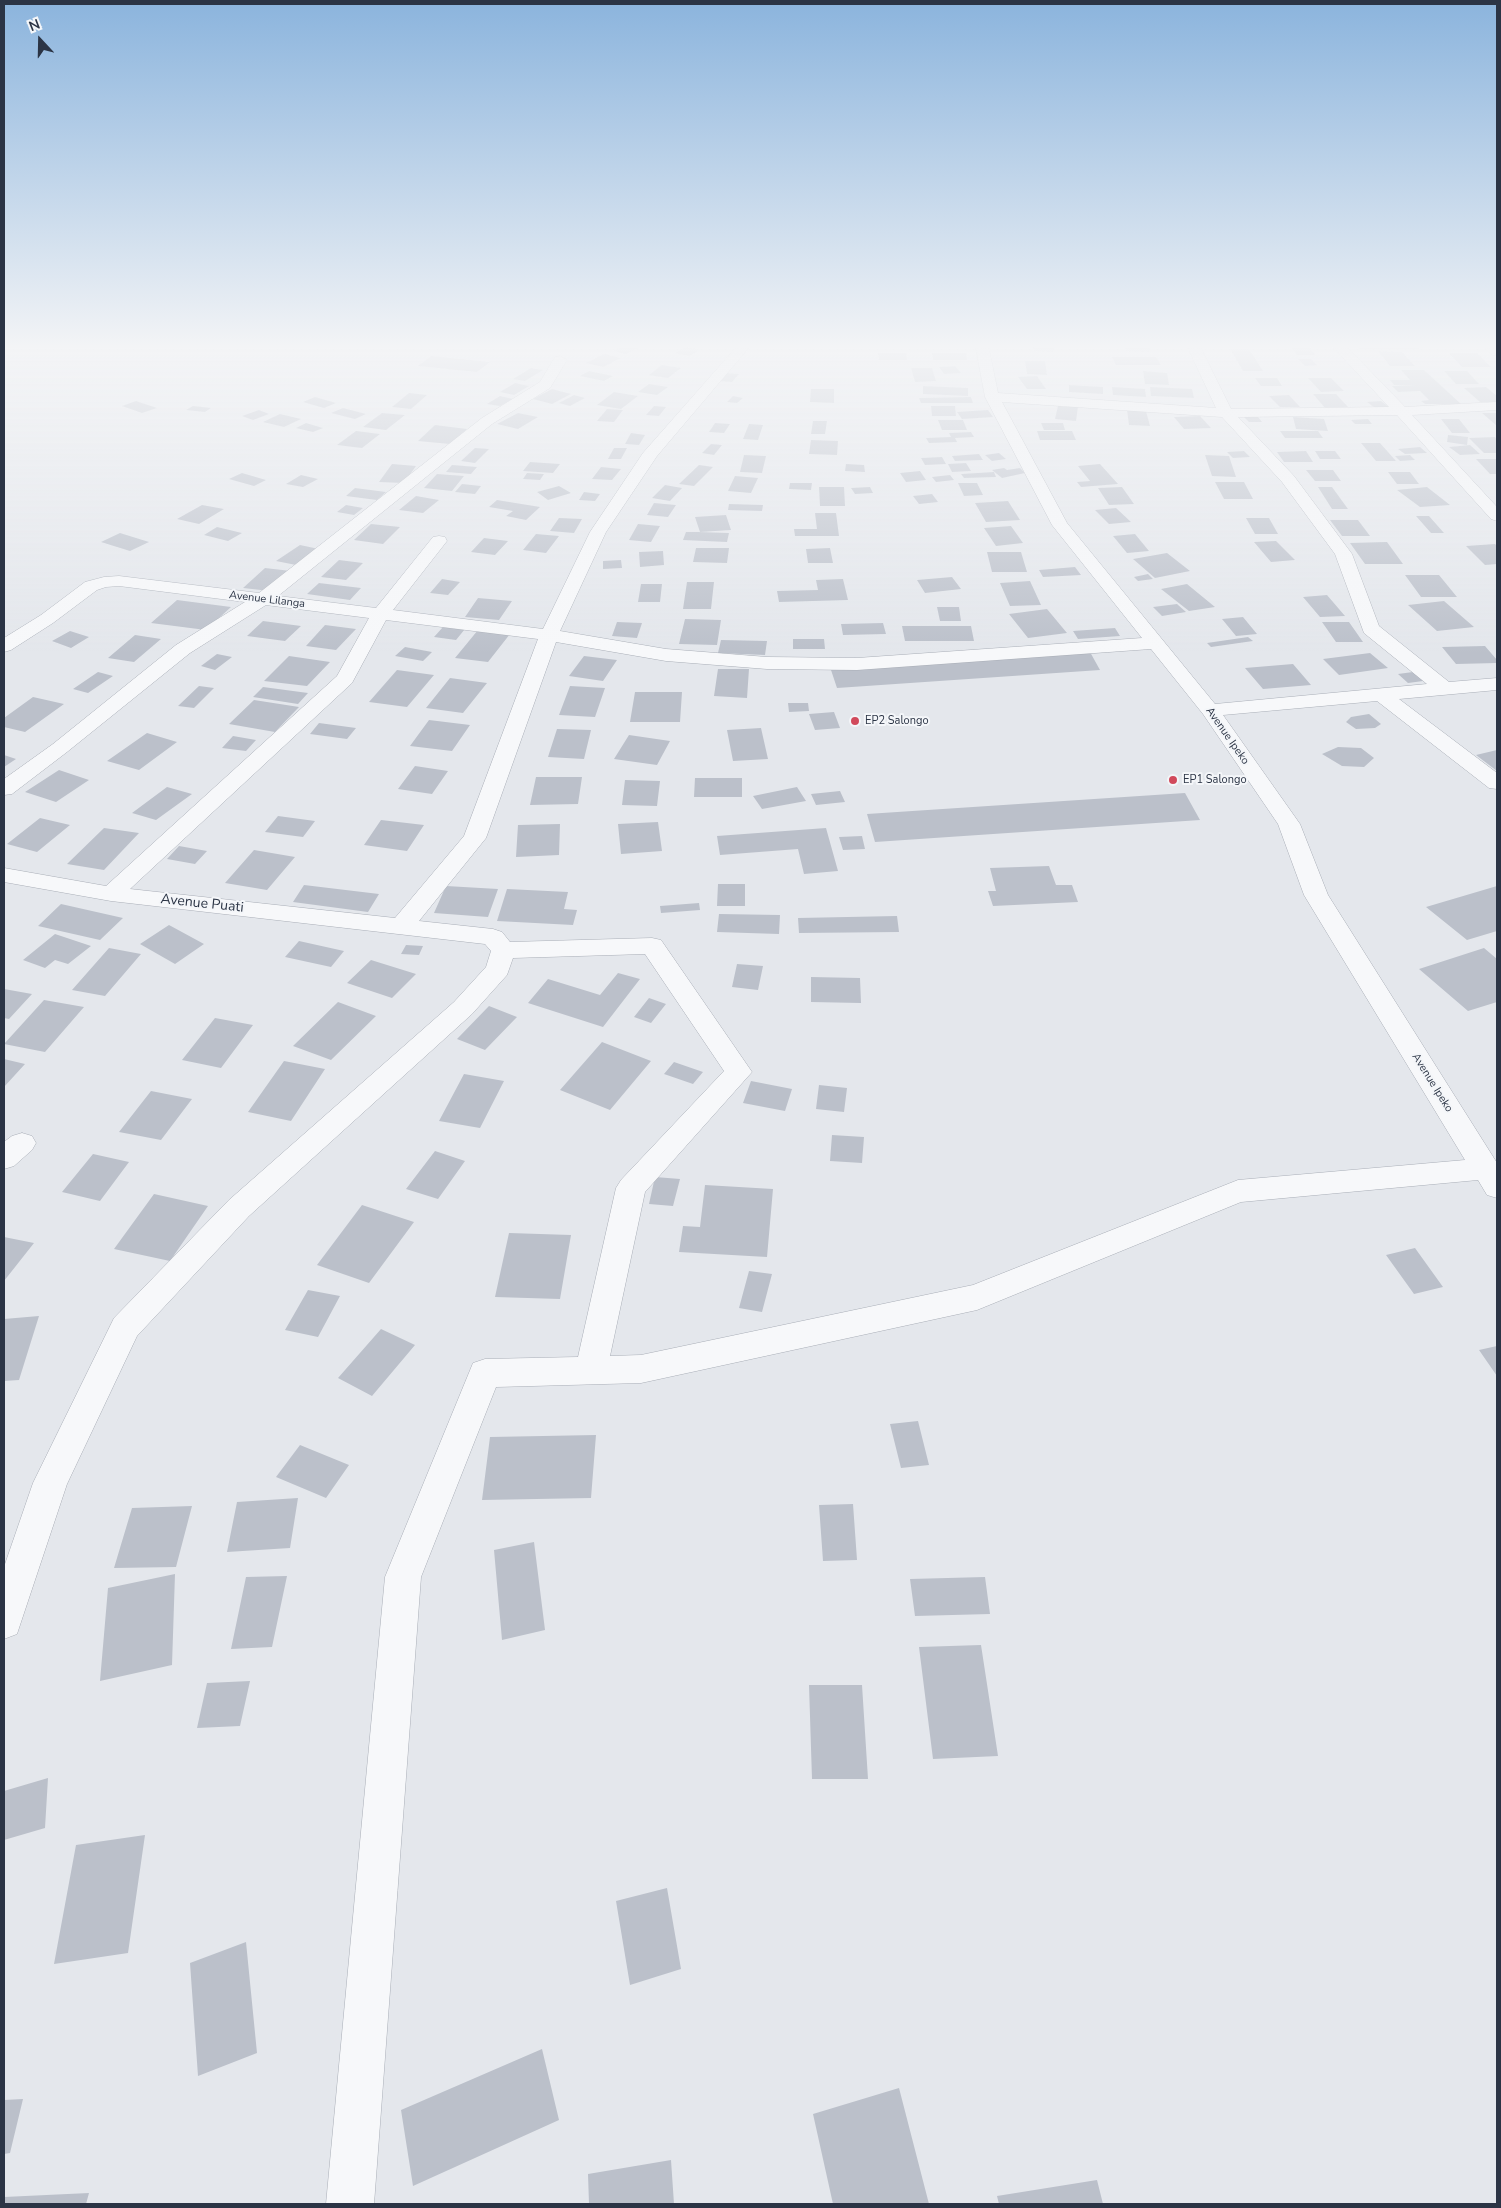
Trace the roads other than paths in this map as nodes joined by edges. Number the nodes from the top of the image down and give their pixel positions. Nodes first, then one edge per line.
1 (454, 447) edge
2 (656, 447) edge
3 (1019, 447) edge
4 (1258, 447) edge
5 (1434, 447) edge
6 (1497, 516) edge
7 (440, 541) dead end
8 (263, 599) junction
9 (380, 614) junction
10 (549, 636) junction
11 (1157, 643) junction
12 (4, 646) edge
13 (1497, 684) edge
14 (1445, 689) junction
15 (1382, 694) junction
16 (1210, 710) junction
17 (1497, 783) edge
18 (4, 789) edge
19 (4, 874) edge
20 (111, 894) junction
21 (402, 926) junction
22 (503, 950) junction
23 (1491, 1178) edge
24 (591, 1370) junction
25 (4, 1621) edge
26 (350, 2204) edge

1 - 8 street
2 - 10 street
3 - 11 street, Avenue Ipeko
4 - 14 street
5 - 6 street
7 - 9 street
8 - 9 street, Avenue Lilanga
8 - 12 street, Avenue Lilanga
8 - 18 street
9 - 10 street, Avenue Lilanga
9 - 20 street
10 - 11 street, Avenue Lilanga
10 - 21 street
11 - 16 street, Avenue Ipeko
13 - 14 street
14 - 15 street
15 - 16 street
15 - 17 street
16 - 23 street, Avenue Ipeko
19 - 20 street, Avenue Puati
20 - 21 street, Avenue Puati
21 - 22 street, Avenue Puati
22 - 24 street
22 - 25 street
23 - 24 street
24 - 26 street

